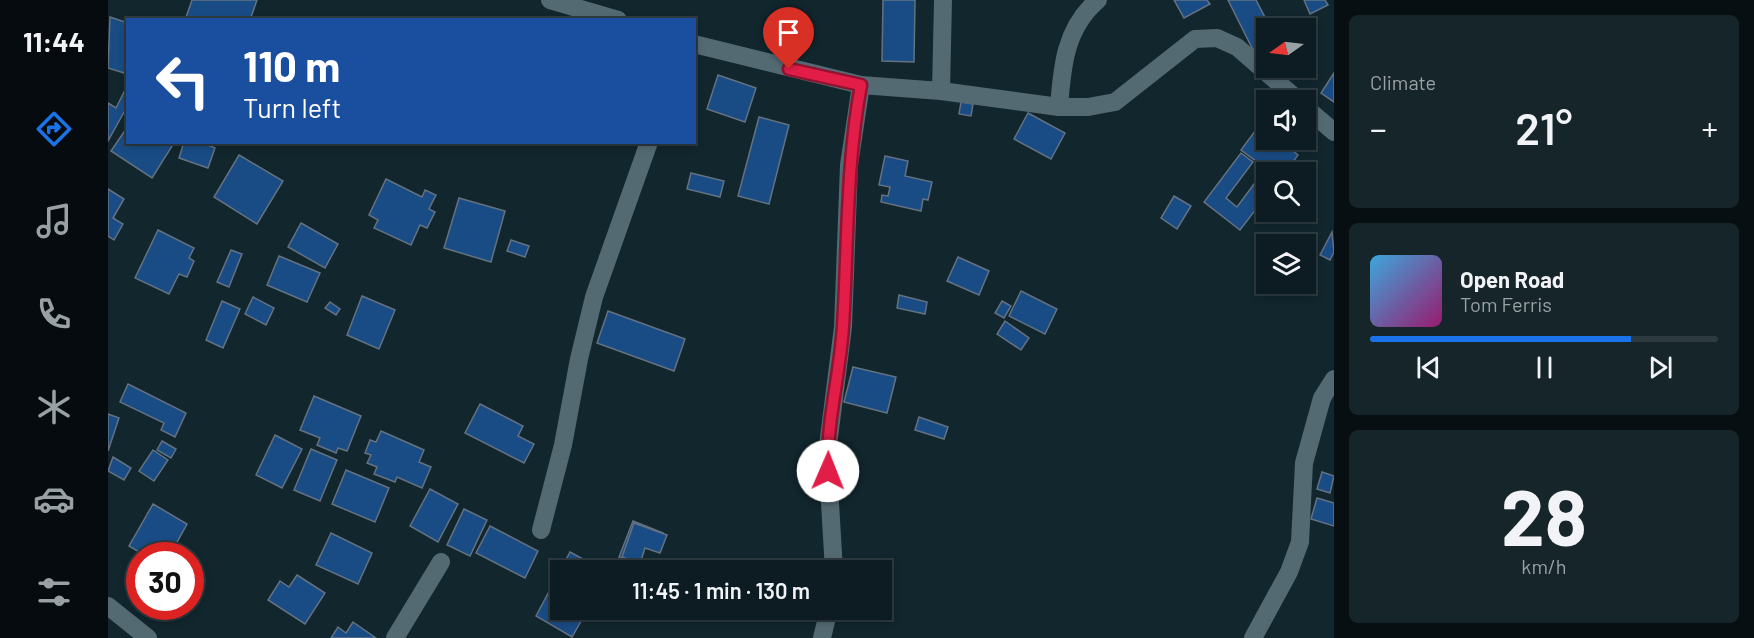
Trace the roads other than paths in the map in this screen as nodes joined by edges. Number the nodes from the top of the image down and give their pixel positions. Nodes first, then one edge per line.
1 (550, 0) edge
2 (943, 0) edge
3 (1098, 0) edge
4 (611, 18) edge
5 (696, 44) edge
6 (861, 85) junction
7 (1286, 90) edge
8 (941, 91) junction
9 (1059, 107) junction
10 (1316, 116) edge
11 (1334, 132) edge
12 (648, 144) edge
13 (1334, 379) edge
14 (541, 530) dead end
15 (833, 560) edge
16 (441, 562) dead end
17 (108, 606) edge
18 (826, 620) edge
19 (148, 638) edge
20 (395, 638) edge
21 (822, 638) edge
22 (1253, 638) edge

1 - 4 street
2 - 8 street
3 - 9 street
5 - 6 street
6 - 8 street
6 - 15 street
7 - 9 street
8 - 9 street
10 - 11 street
12 - 14 street
13 - 22 street
16 - 20 street
17 - 19 street
18 - 21 street

